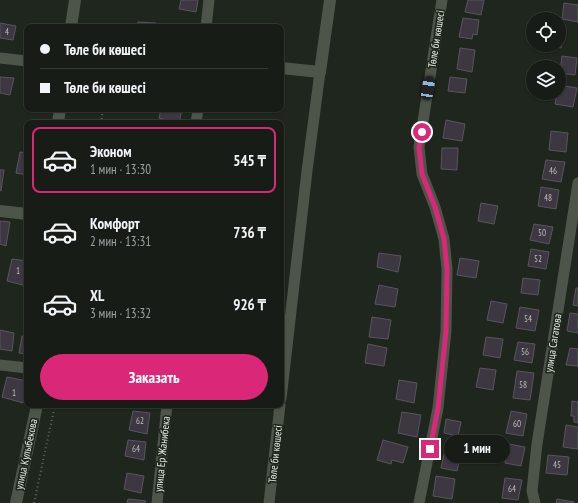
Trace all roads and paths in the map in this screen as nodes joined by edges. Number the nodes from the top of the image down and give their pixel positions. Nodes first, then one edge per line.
1 (75, 0) edge
2 (209, 0) edge
3 (330, 0) edge
4 (442, 0) edge
5 (71, 24) edge
6 (206, 24) edge
7 (0, 58) edge
8 (24, 61) edge
9 (284, 68) edge
10 (320, 72) junction
11 (578, 182) edge
12 (0, 211) edge
13 (24, 214) edge
14 (0, 364) edge
15 (24, 368) edge
16 (284, 373) edge
17 (36, 408) edge
18 (54, 408) edge
19 (168, 408) edge
20 (280, 408) edge
21 (16, 503) edge
22 (34, 503) edge
23 (157, 503) edge
24 (269, 503) edge
25 (419, 503) edge
26 (535, 503) edge

1 - 5 street
2 - 6 street
3 - 10 street
4 - 25 street, Төле би көшесі
7 - 8 street
9 - 10 street
10 - 16 street
11 - 26 street, улица Сагатова
12 - 13 street
14 - 15 street
17 - 21 street, улица Кулыбекова
18 - 22 path
19 - 23 street, улица Ер Жанибека
20 - 24 street, Төле би көшесі

